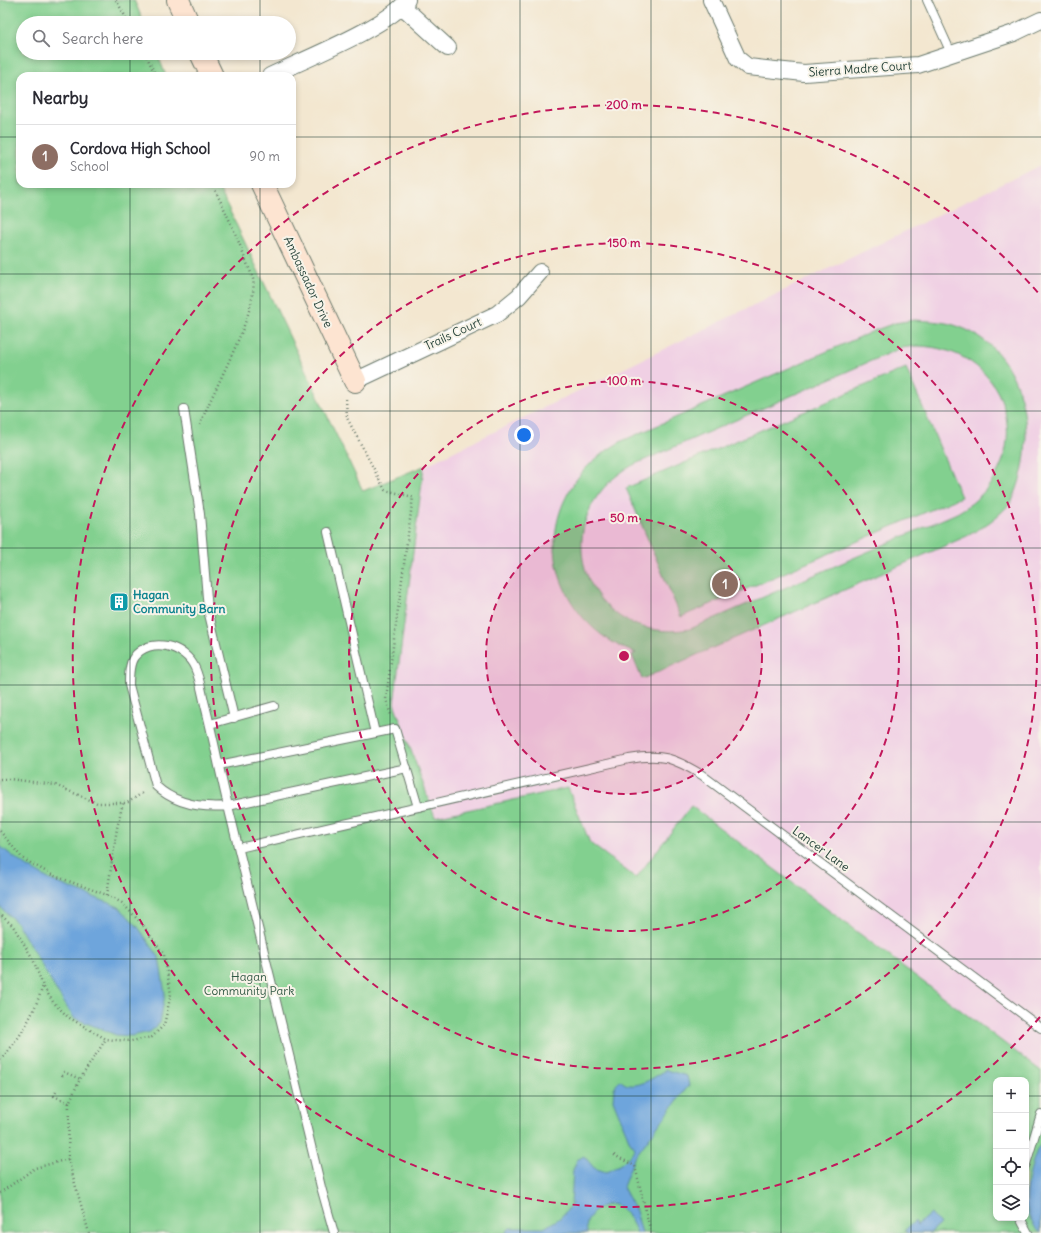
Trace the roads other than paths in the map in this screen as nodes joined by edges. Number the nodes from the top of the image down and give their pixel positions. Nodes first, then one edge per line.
1 (178, 0) edge
2 (711, 0) edge
3 (927, 0) edge
4 (405, 4) edge
5 (185, 16) edge
6 (1041, 20) edge
7 (448, 48) dead end
8 (952, 53) junction
9 (205, 60) edge
10 (210, 72) edge
11 (278, 72) edge
12 (264, 188) edge
13 (540, 272) dead end
14 (355, 381) joint
15 (184, 409) dead end
16 (328, 532) dead end
17 (274, 706) dead end
18 (234, 718) junction
19 (210, 724) junction
20 (375, 733) junction
21 (219, 765) junction
22 (407, 768) junction
23 (228, 806) junction
24 (418, 807) junction
25 (239, 848) junction
26 (1041, 1028) edge
27 (1041, 1114) edge
28 (1029, 1154) edge
29 (1022, 1221) edge
30 (334, 1233) edge
31 (1028, 1233) edge

1 - 5 street
2 - 8 street, Sierra Madre Court
3 - 8 lane
4 - 7 street
4 - 11 street
6 - 8 street, Sierra Madre Court
9 - 10 street
12 - 14 street, Ambassador Drive
13 - 14 street, Trails Court
15 - 18 lane
16 - 20 lane
17 - 18 lane
18 - 19 lane
19 - 21 lane
19 - 23 lane
20 - 21 lane
20 - 22 lane
21 - 23 lane
22 - 23 lane
22 - 24 lane
23 - 25 lane
24 - 25 lane, Lancer Lane
24 - 26 lane, Lancer Lane
25 - 30 lane
27 - 28 lane
29 - 31 lane

